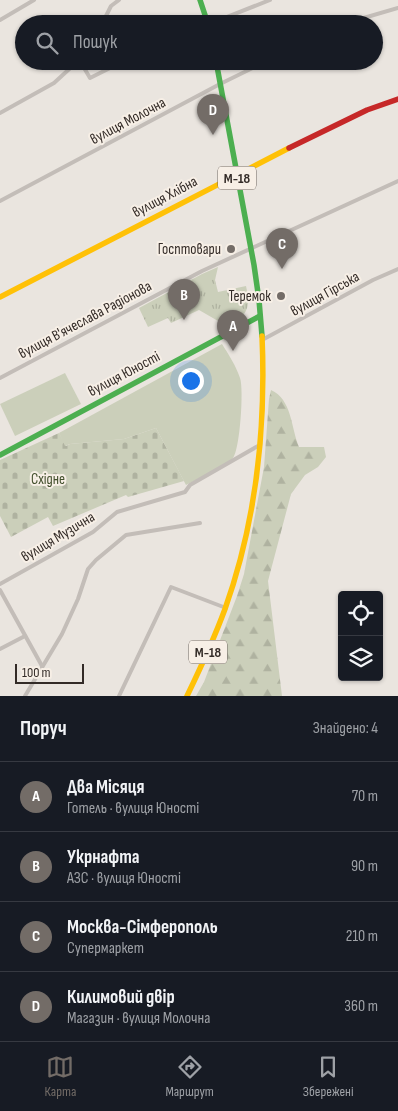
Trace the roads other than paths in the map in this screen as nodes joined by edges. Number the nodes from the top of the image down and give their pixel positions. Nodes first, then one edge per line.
1 (34, 0) edge
2 (118, 0) edge
3 (200, 0) edge
4 (270, 0) edge
5 (398, 8) edge
6 (106, 15) edge
7 (205, 15) edge
8 (228, 15) edge
9 (374, 15) edge
10 (0, 20) edge
11 (69, 70) edge
12 (85, 70) edge
13 (106, 70) edge
14 (218, 70) edge
15 (249, 70) edge
16 (220, 84) junction
17 (398, 99) edge
18 (0, 113) edge
19 (236, 174) junction
20 (398, 181) edge
21 (0, 201) edge
22 (251, 249) junction
23 (398, 269) edge
24 (0, 297) edge
25 (260, 316) junction
26 (262, 340) junction
27 (0, 378) edge
28 (260, 445) junction
29 (0, 455) edge
30 (200, 523) dead end
31 (0, 584) edge
32 (0, 590) edge
33 (226, 608) junction
34 (25, 636) junction
35 (0, 649) edge
36 (42, 666) junction
37 (24, 696) edge
38 (119, 696) edge
39 (187, 696) edge

1 - 10 street
2 - 6 street
3 - 7 main road
4 - 8 street
5 - 9 street
11 - 18 street
12 - 13 street
14 - 16 main road, М-18
15 - 16 street, вулиця Молочна
16 - 19 main road, М-18
16 - 21 street, вулиця Молочна
17 - 19 main road, вулиця Хлібна
19 - 22 main road, М-18
19 - 24 main road, вулиця Хлібна
20 - 22 street, вулиця В'ячеслава Радіонова
22 - 25 main road, М-18
22 - 27 street, вулиця В'ячеслава Радіонова
23 - 26 street, вулиця Гірська
25 - 26 main road, М-18
25 - 29 main road, вулиця Юності
26 - 28 main road, М-18
28 - 31 street, вулиця Музична
28 - 33 main road, М-18
30 - 36 street
32 - 34 street
33 - 38 street
33 - 39 main road, М-18
34 - 35 street
34 - 36 street
36 - 37 street

